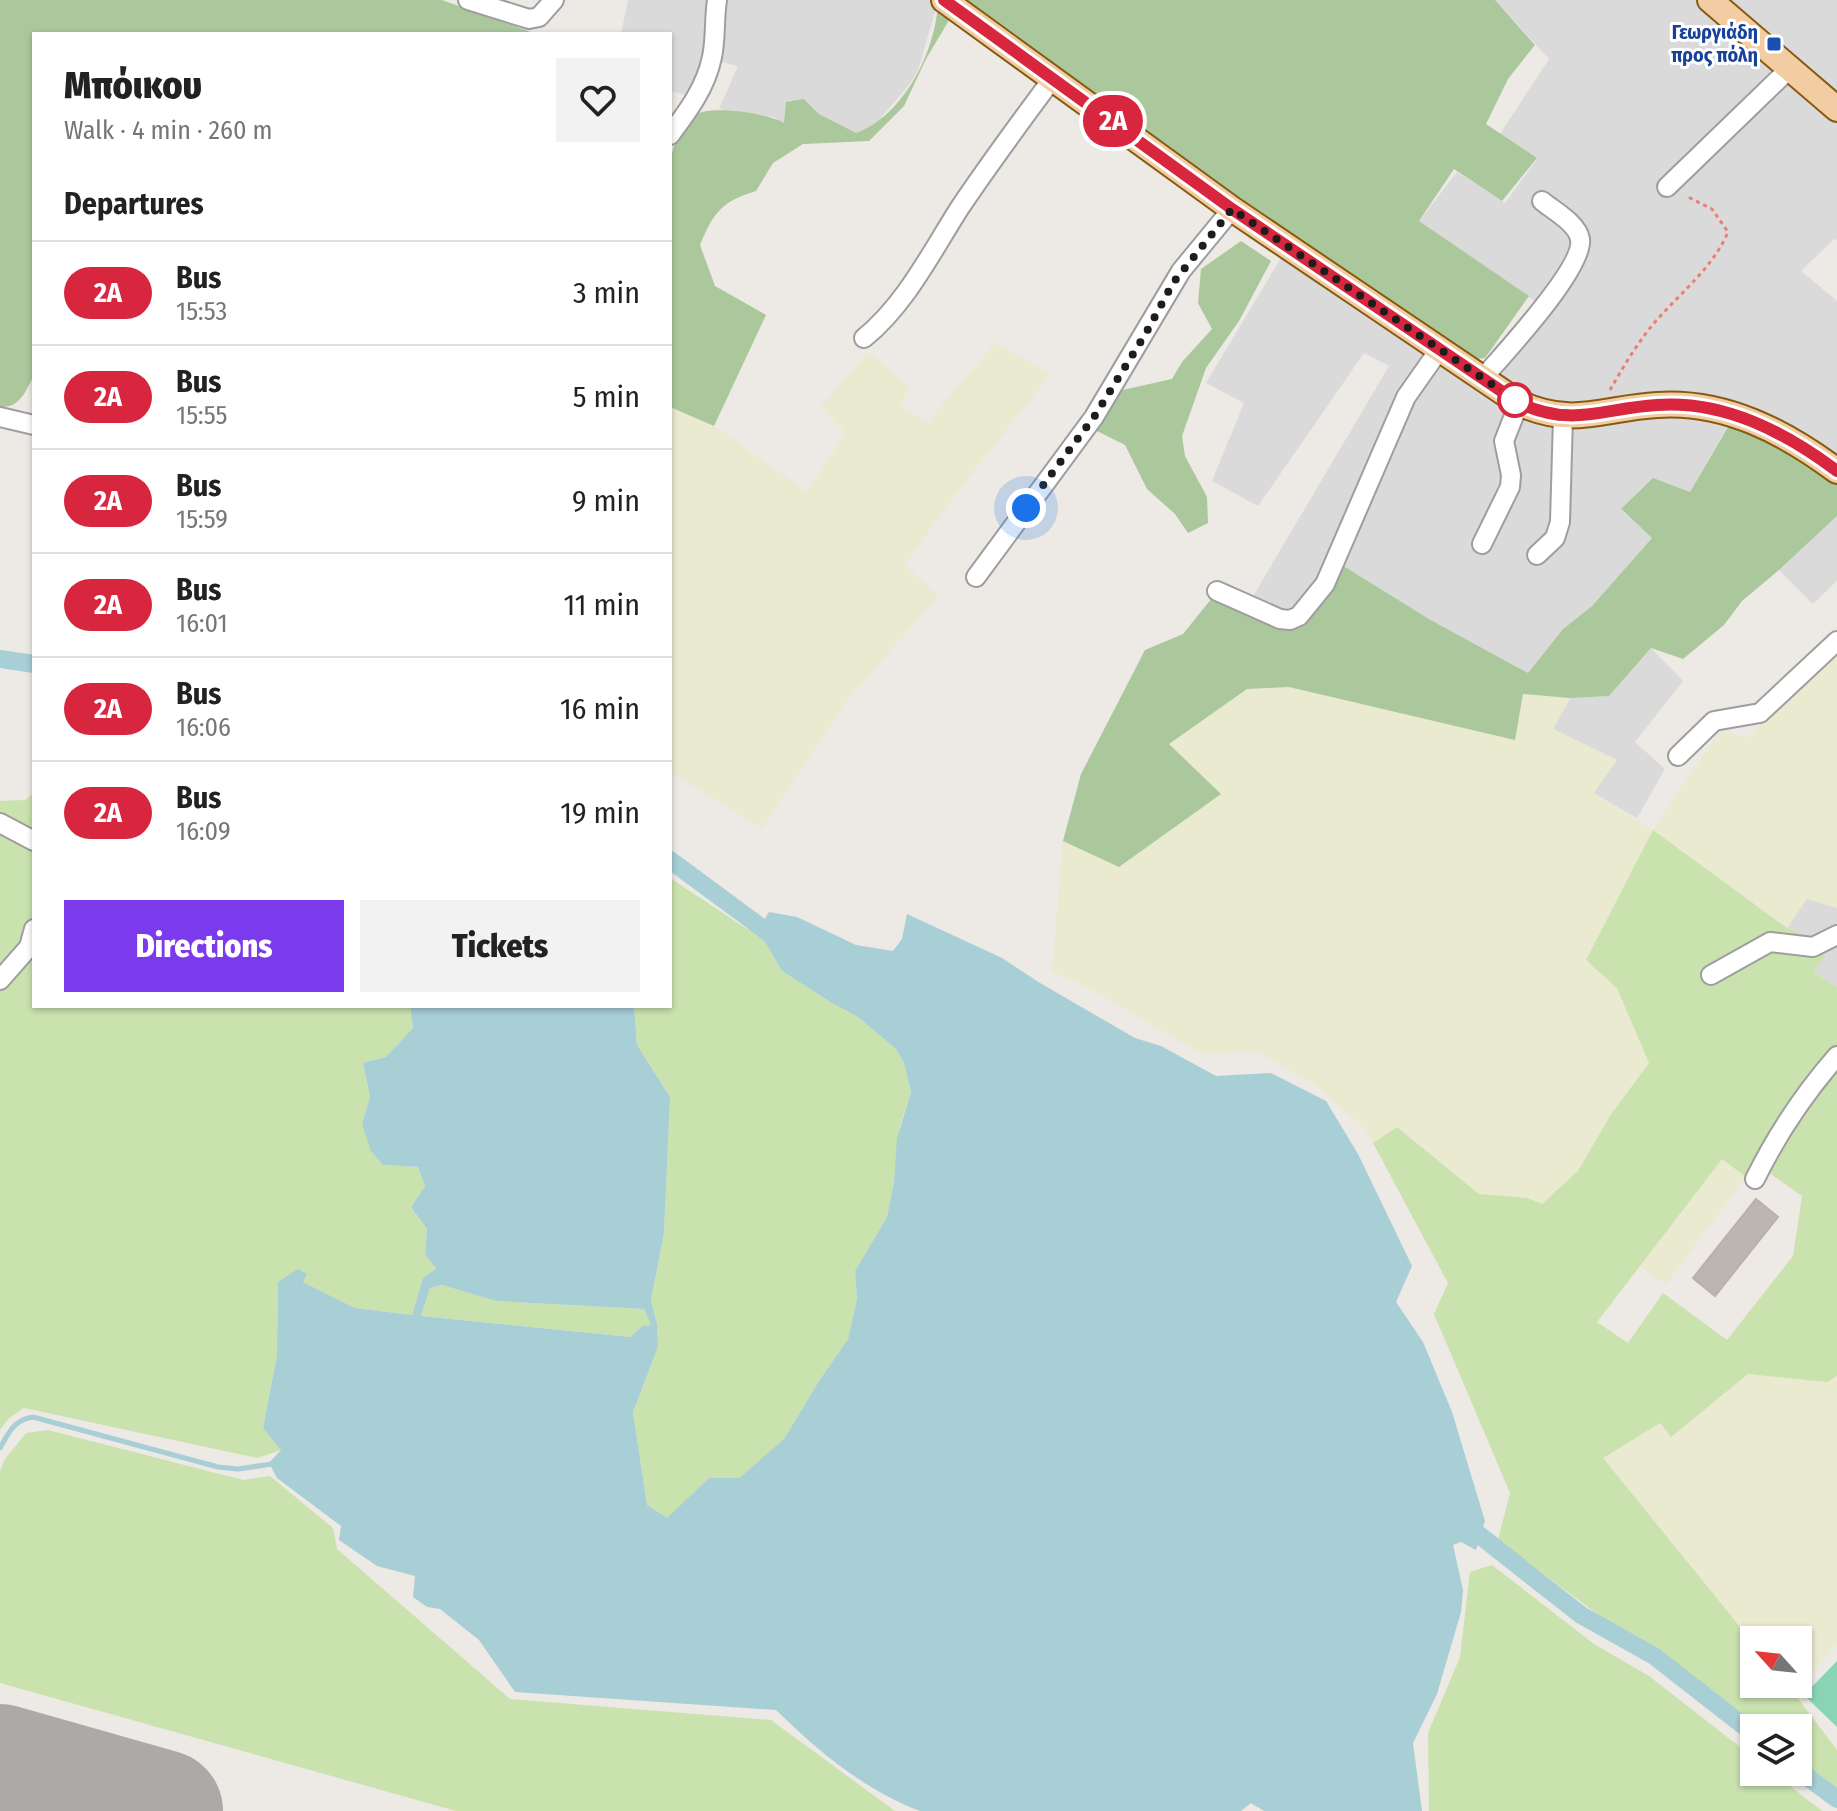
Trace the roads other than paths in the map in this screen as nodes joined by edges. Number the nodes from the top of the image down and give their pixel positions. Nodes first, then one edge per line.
1 (468, 0) edge
2 (554, 0) edge
3 (717, 0) edge
4 (944, 0) edge
5 (1710, 0) edge
6 (1789, 69) junction
7 (1053, 78) junction
8 (1837, 109) edge
9 (672, 132) edge
10 (1667, 187) road end
11 (1542, 201) dead end
12 (1232, 209) junction
13 (864, 338) dead end
14 (1439, 350) junction
15 (1482, 379) junction
16 (1519, 403) junction
17 (1563, 417) junction
18 (1837, 471) edge
19 (1482, 544) dead end
20 (1537, 555) dead end
21 (976, 577) dead end
22 (1217, 591) dead end
23 (1837, 641) edge
24 (1678, 756) dead end
25 (0, 823) edge
26 (32, 840) edge
27 (1837, 935) edge
28 (32, 936) edge
29 (1711, 975) dead end
30 (0, 980) edge
31 (1837, 1056) edge
32 (1755, 1179) dead end

1 - 2 street
3 - 9 street
4 - 7 main road
5 - 6 main road
6 - 8 main road
6 - 10 street
7 - 12 main road
7 - 13 street
11 - 15 street
12 - 14 main road
12 - 21 street
14 - 15 main road
14 - 22 street
15 - 16 main road
16 - 17 main road
16 - 19 street
17 - 18 main road
17 - 20 street
23 - 24 street
25 - 26 street
27 - 29 street
28 - 30 street
31 - 32 street

